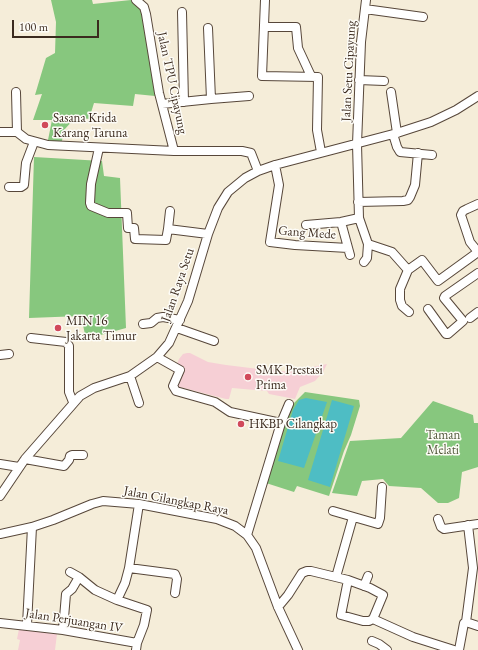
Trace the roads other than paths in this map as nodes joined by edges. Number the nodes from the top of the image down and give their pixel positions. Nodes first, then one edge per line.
1 (136, 0) edge
2 (265, 0) edge
3 (366, 4) edge
4 (182, 12) dead end
5 (423, 17) dead end
6 (264, 27) junction
7 (208, 28) dead end
8 (311, 76) junction
9 (359, 80) junction
10 (384, 81) dead end
11 (16, 92) dead end
12 (391, 92) dead end
13 (249, 96) dead end
14 (478, 96) edge
15 (211, 99) junction
16 (184, 102) junction
17 (162, 104) junction
18 (0, 132) edge
19 (17, 132) junction
20 (395, 133) junction
21 (34, 142) junction
22 (357, 144) junction
23 (99, 148) junction
24 (174, 151) junction
25 (321, 152) junction
26 (418, 154) junction
27 (432, 155) dead end
28 (275, 165) junction
29 (258, 171) junction
30 (9, 187) dead end
31 (358, 202) junction
32 (478, 204) edge
33 (170, 211) dead end
34 (359, 218) junction
35 (342, 222) junction
36 (306, 225) dead end
37 (168, 229) junction
38 (208, 234) junction
39 (368, 244) junction
40 (478, 252) edge
41 (364, 262) dead end
42 (408, 270) junction
43 (478, 273) edge
44 (428, 310) dead end
45 (408, 312) dead end
46 (478, 312) edge
47 (470, 318) dead end
48 (144, 324) dead end
49 (178, 324) junction
50 (31, 338) dead end
51 (214, 341) dead end
52 (157, 357) junction
53 (130, 376) junction
54 (73, 402) junction
55 (139, 403) dead end
56 (289, 404) dead end
57 (281, 423) junction
58 (83, 455) dead end
59 (24, 459) junction
60 (0, 464) edge
61 (19, 467) junction
62 (382, 487) dead end
63 (0, 496) edge
64 (140, 504) junction
65 (333, 511) dead end
66 (353, 517) junction
67 (438, 519) dead end
68 (478, 524) edge
69 (468, 525) junction
70 (32, 527) junction
71 (0, 534) edge
72 (247, 535) junction
73 (129, 568) junction
74 (70, 572) dead end
75 (368, 576) dead end
76 (79, 577) junction
77 (336, 577) junction
78 (348, 580) junction
79 (364, 586) junction
80 (175, 593) dead end
81 (117, 600) junction
82 (278, 606) junction
83 (374, 618) junction
84 (0, 622) edge
85 (466, 622) junction
86 (27, 625) junction
87 (478, 626) edge
88 (63, 630) junction
89 (372, 641) dead end
90 (136, 647) edge
91 (298, 650) edge
92 (387, 650) edge
93 (454, 650) edge
94 (459, 650) edge

1 - 17 street, Jalan TPU Cipayung
2 - 6 street
3 - 5 street
3 - 9 street, Jalan Setu Cipayung
4 - 16 street
6 - 8 street
6 - 8 street
7 - 15 street
8 - 25 street
9 - 10 street
9 - 22 street, Jalan Setu Cipayung
11 - 19 street
12 - 20 street
13 - 15 street
14 - 20 street, Jalan Raya Setu
15 - 16 street
16 - 17 street
17 - 24 street, Jalan TPU Cipayung
18 - 19 street
19 - 21 street
20 - 22 street, Jalan Raya Setu
20 - 26 street
21 - 23 street
21 - 30 street
22 - 25 street, Jalan Raya Setu
22 - 31 street, Jalan Setu Cipayung
23 - 24 street
23 - 37 street
24 - 29 street, Jalan TPU Cipayung
25 - 28 street, Jalan Raya Setu
26 - 27 street
26 - 31 street
28 - 29 street, Jalan Raya Setu
28 - 35 street, Gang Mede
29 - 38 street, Jalan Raya Setu
31 - 34 street, Jalan Setu Cipayung
32 - 40 street
33 - 37 street
34 - 35 street
34 - 39 street, Jalan Setu Cipayung
35 - 36 street
37 - 38 street
38 - 49 street, Jalan Raya Setu
39 - 41 street
39 - 42 street
40 - 42 street
42 - 45 street
43 - 44 street
46 - 47 street
48 - 49 street
49 - 51 street
49 - 52 street, Jalan Raya Setu
50 - 54 street
52 - 53 street, Jalan Raya Setu
52 - 57 street
53 - 54 street, Jalan Raya Setu
53 - 55 street
54 - 59 street, Jalan Raya Setu
56 - 57 street
57 - 72 street
58 - 59 street
59 - 61 street, Jalan Raya Setu
60 - 61 street
61 - 63 street, Jalan Raya Setu
62 - 66 street
64 - 70 street, Jalan Cilangkap Raya
64 - 72 street, Jalan Cilangkap Raya
64 - 73 street
65 - 66 street
66 - 77 street
67 - 69 street
68 - 69 street
69 - 85 street
70 - 71 street, Jalan Cilangkap Raya
70 - 86 street
72 - 82 street, Jalan Cilangkap Raya
73 - 80 street
73 - 81 street
74 - 76 street
75 - 79 street
76 - 81 street
76 - 88 street
77 - 78 street
77 - 82 street
78 - 79 street
78 - 83 street
79 - 83 street
81 - 90 street
82 - 91 street, Jalan Cilangkap Raya
83 - 93 street
84 - 86 street, Jalan Perjuangan IV
85 - 87 street
85 - 94 street
86 - 88 street, Jalan Perjuangan IV
88 - 90 street, Jalan Perjuangan IV
89 - 92 street

